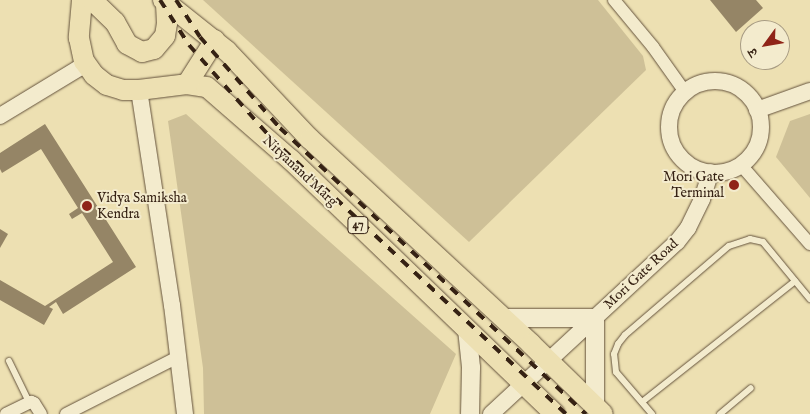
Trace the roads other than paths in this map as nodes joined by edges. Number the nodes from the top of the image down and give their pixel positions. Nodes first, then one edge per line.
1 (82, 0) edge
2 (92, 0) edge
3 (614, 0) edge
4 (165, 1) edge
5 (215, 40) junction
6 (86, 64) junction
7 (188, 84) junction
8 (139, 90) junction
9 (810, 91) edge
10 (685, 92) junction
11 (757, 110) junction
12 (0, 116) edge
13 (310, 139) junction
14 (290, 160) junction
15 (741, 165) junction
16 (711, 172) junction
17 (810, 244) edge
18 (796, 281) junction
19 (810, 299) edge
20 (504, 318) junction
21 (595, 318) junction
22 (467, 329) junction
23 (178, 357) junction
24 (9, 361) dead end
25 (549, 361) junction
26 (524, 385) junction
27 (751, 388) dead end
28 (29, 402) junction
29 (642, 402) junction
30 (599, 410) edge
31 (6, 414) edge
32 (41, 414) edge
33 (66, 414) edge
34 (185, 414) edge
35 (470, 414) edge
36 (491, 414) edge
37 (555, 414) edge
38 (652, 414) edge
39 (720, 414) edge

1 - 6 main road, Nityanand Marg / 47
2 - 4 main road
3 - 10 street
4 - 5 main road, 47
5 - 7 main road
5 - 13 main road, 47
6 - 8 main road, Nityanand Marg / 47
6 - 12 street
7 - 8 main road, Nityanand Marg / 47
7 - 14 main road, Nityanand Marg / 47
8 - 23 street
9 - 11 street
10 - 11 street
10 - 16 street
11 - 15 street
13 - 14 main road
13 - 20 main road, 47
14 - 22 main road, Nityanand Marg / 47
15 - 16 street
15 - 17 street
16 - 21 street, Mori Gate Road
18 - 19 lane
18 - 29 lane
18 - 29 lane
20 - 21 main road
20 - 25 main road, 47
21 - 25 street, Mori Gate Road
21 - 30 main road
22 - 26 main road, Nityanand Marg / 47
22 - 35 main road
23 - 33 street
23 - 34 street
24 - 28 lane
25 - 26 street, Mori Gate Road
25 - 30 main road, 47
26 - 36 street, Mori Gate Road
26 - 37 main road, Nityanand Marg / 47
27 - 39 lane
28 - 31 street
28 - 32 street
29 - 38 lane

